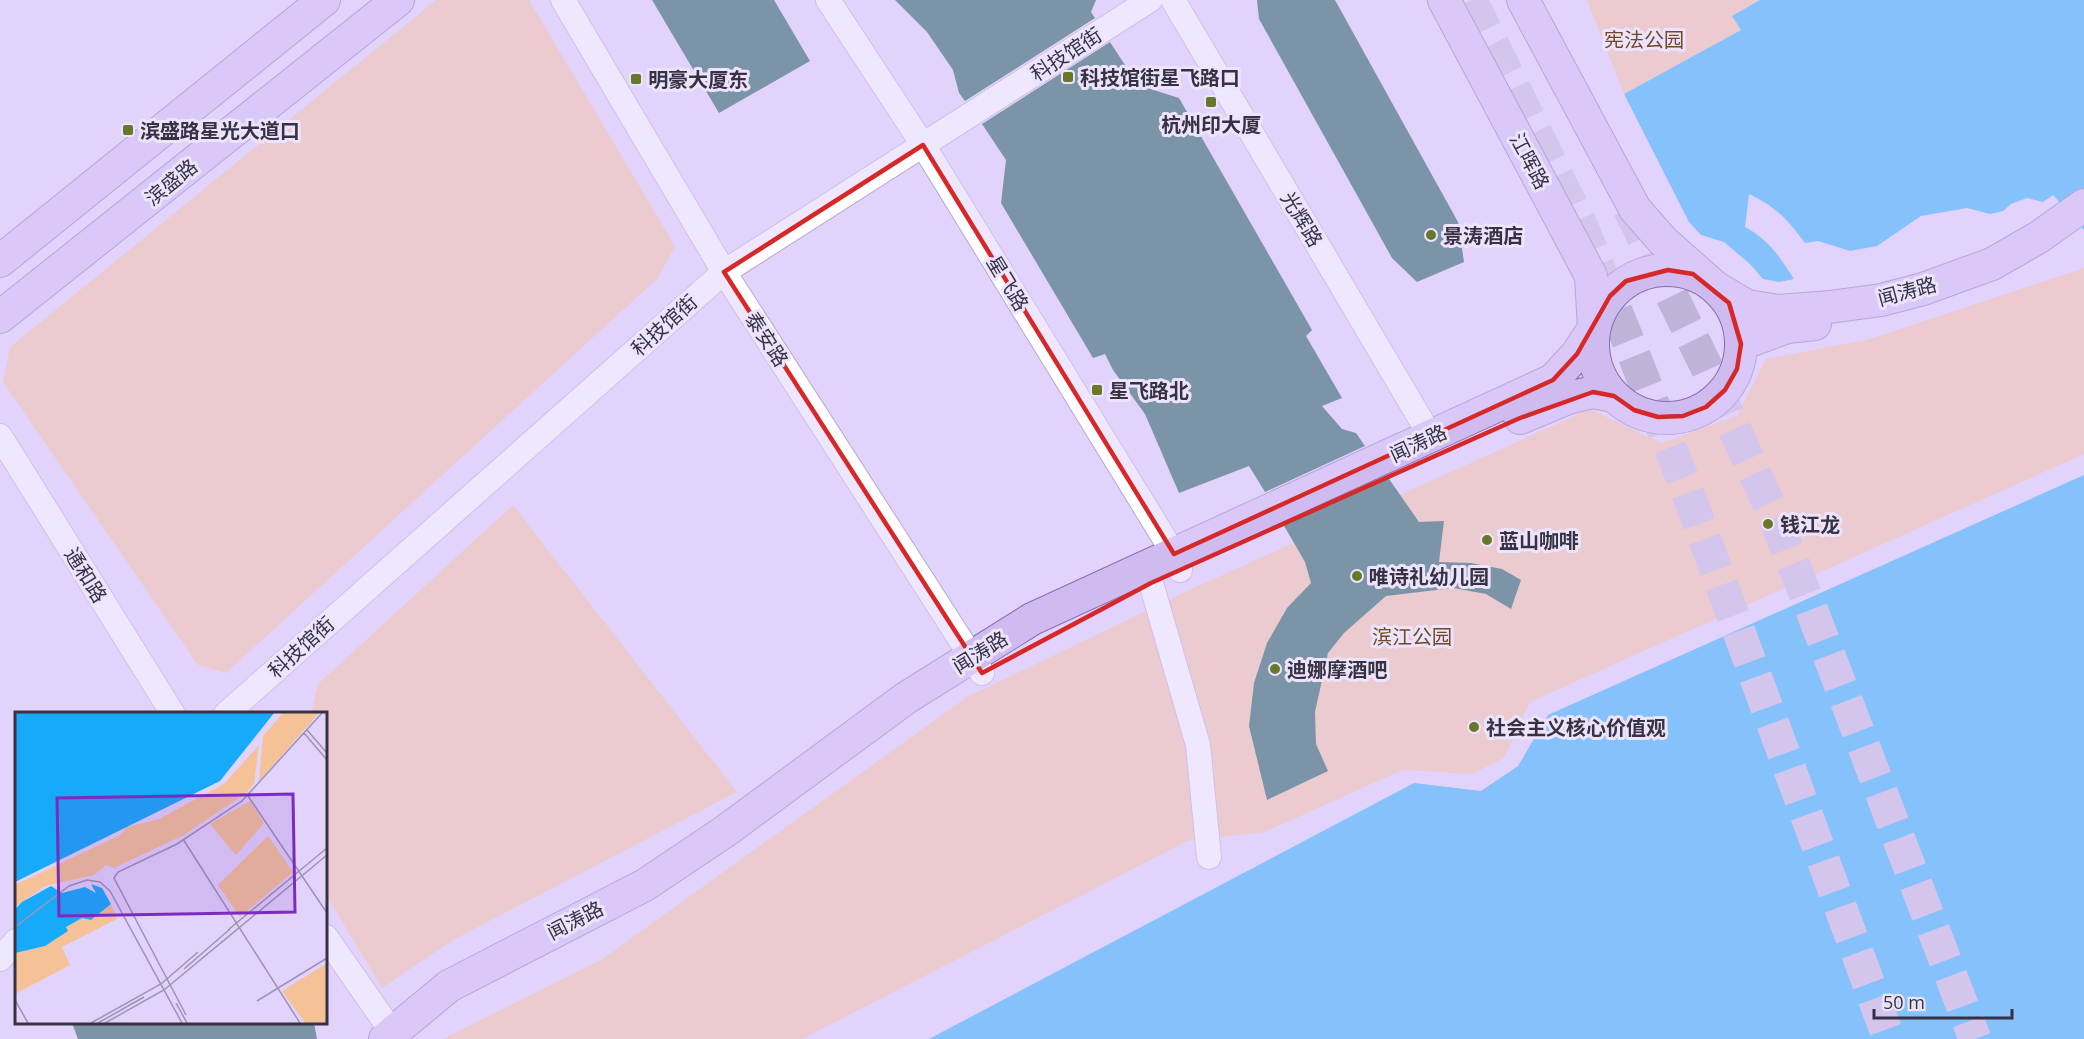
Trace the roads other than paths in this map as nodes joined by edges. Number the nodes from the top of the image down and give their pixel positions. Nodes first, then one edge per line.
1 (324, 0) edge
2 (398, 0) edge
3 (562, 0) edge
4 (828, 0) edge
5 (1150, 0) edge
6 (1173, 0) edge
7 (1444, 0) edge
8 (1523, 0) edge
9 (923, 145) junction
10 (2084, 205) edge
11 (2084, 227) edge
12 (2046, 244) junction
13 (0, 261) edge
14 (724, 272) junction
15 (1715, 287) junction
16 (0, 317) edge
17 (1594, 328) junction
18 (1741, 344) junction
19 (1614, 396) junction
20 (0, 436) edge
21 (1431, 437) junction
22 (1177, 562) junction
23 (1151, 583) junction
24 (977, 665) junction
25 (172, 712) edge
26 (228, 712) edge
27 (1209, 857) dead end
28 (327, 939) edge
29 (15, 942) edge
30 (0, 959) edge
31 (388, 1035) edge

1 - 13 main road
2 - 16 main road, 滨盛路
3 - 14 street, 泰安路
4 - 9 street, 星飞路
5 - 9 street, 科技馆街
6 - 21 street, 光辉路
7 - 17 main road, 江晖路
8 - 15 main road
9 - 14 street, 科技馆街
9 - 22 street, 星飞路
10 - 12 main road, 闻涛路
11 - 12 main road, 闻涛路
12 - 15 main road, 闻涛路
12 - 18 main road, 闻涛路
14 - 24 street, 泰安路
14 - 26 street, 科技馆街
15 - 17 main road, 闻涛路
15 - 18 main road, 闻涛路
17 - 19 main road, 闻涛路
17 - 21 main road, 闻涛路
18 - 19 main road, 闻涛路
19 - 22 main road, 闻涛路
20 - 25 street, 通和路
21 - 22 main road, 闻涛路
22 - 23 main road, 闻涛路
22 - 24 main road, 闻涛路
23 - 24 main road, 闻涛路
23 - 27 street
24 - 31 main road, 闻涛路
28 - 31 street
29 - 30 street

